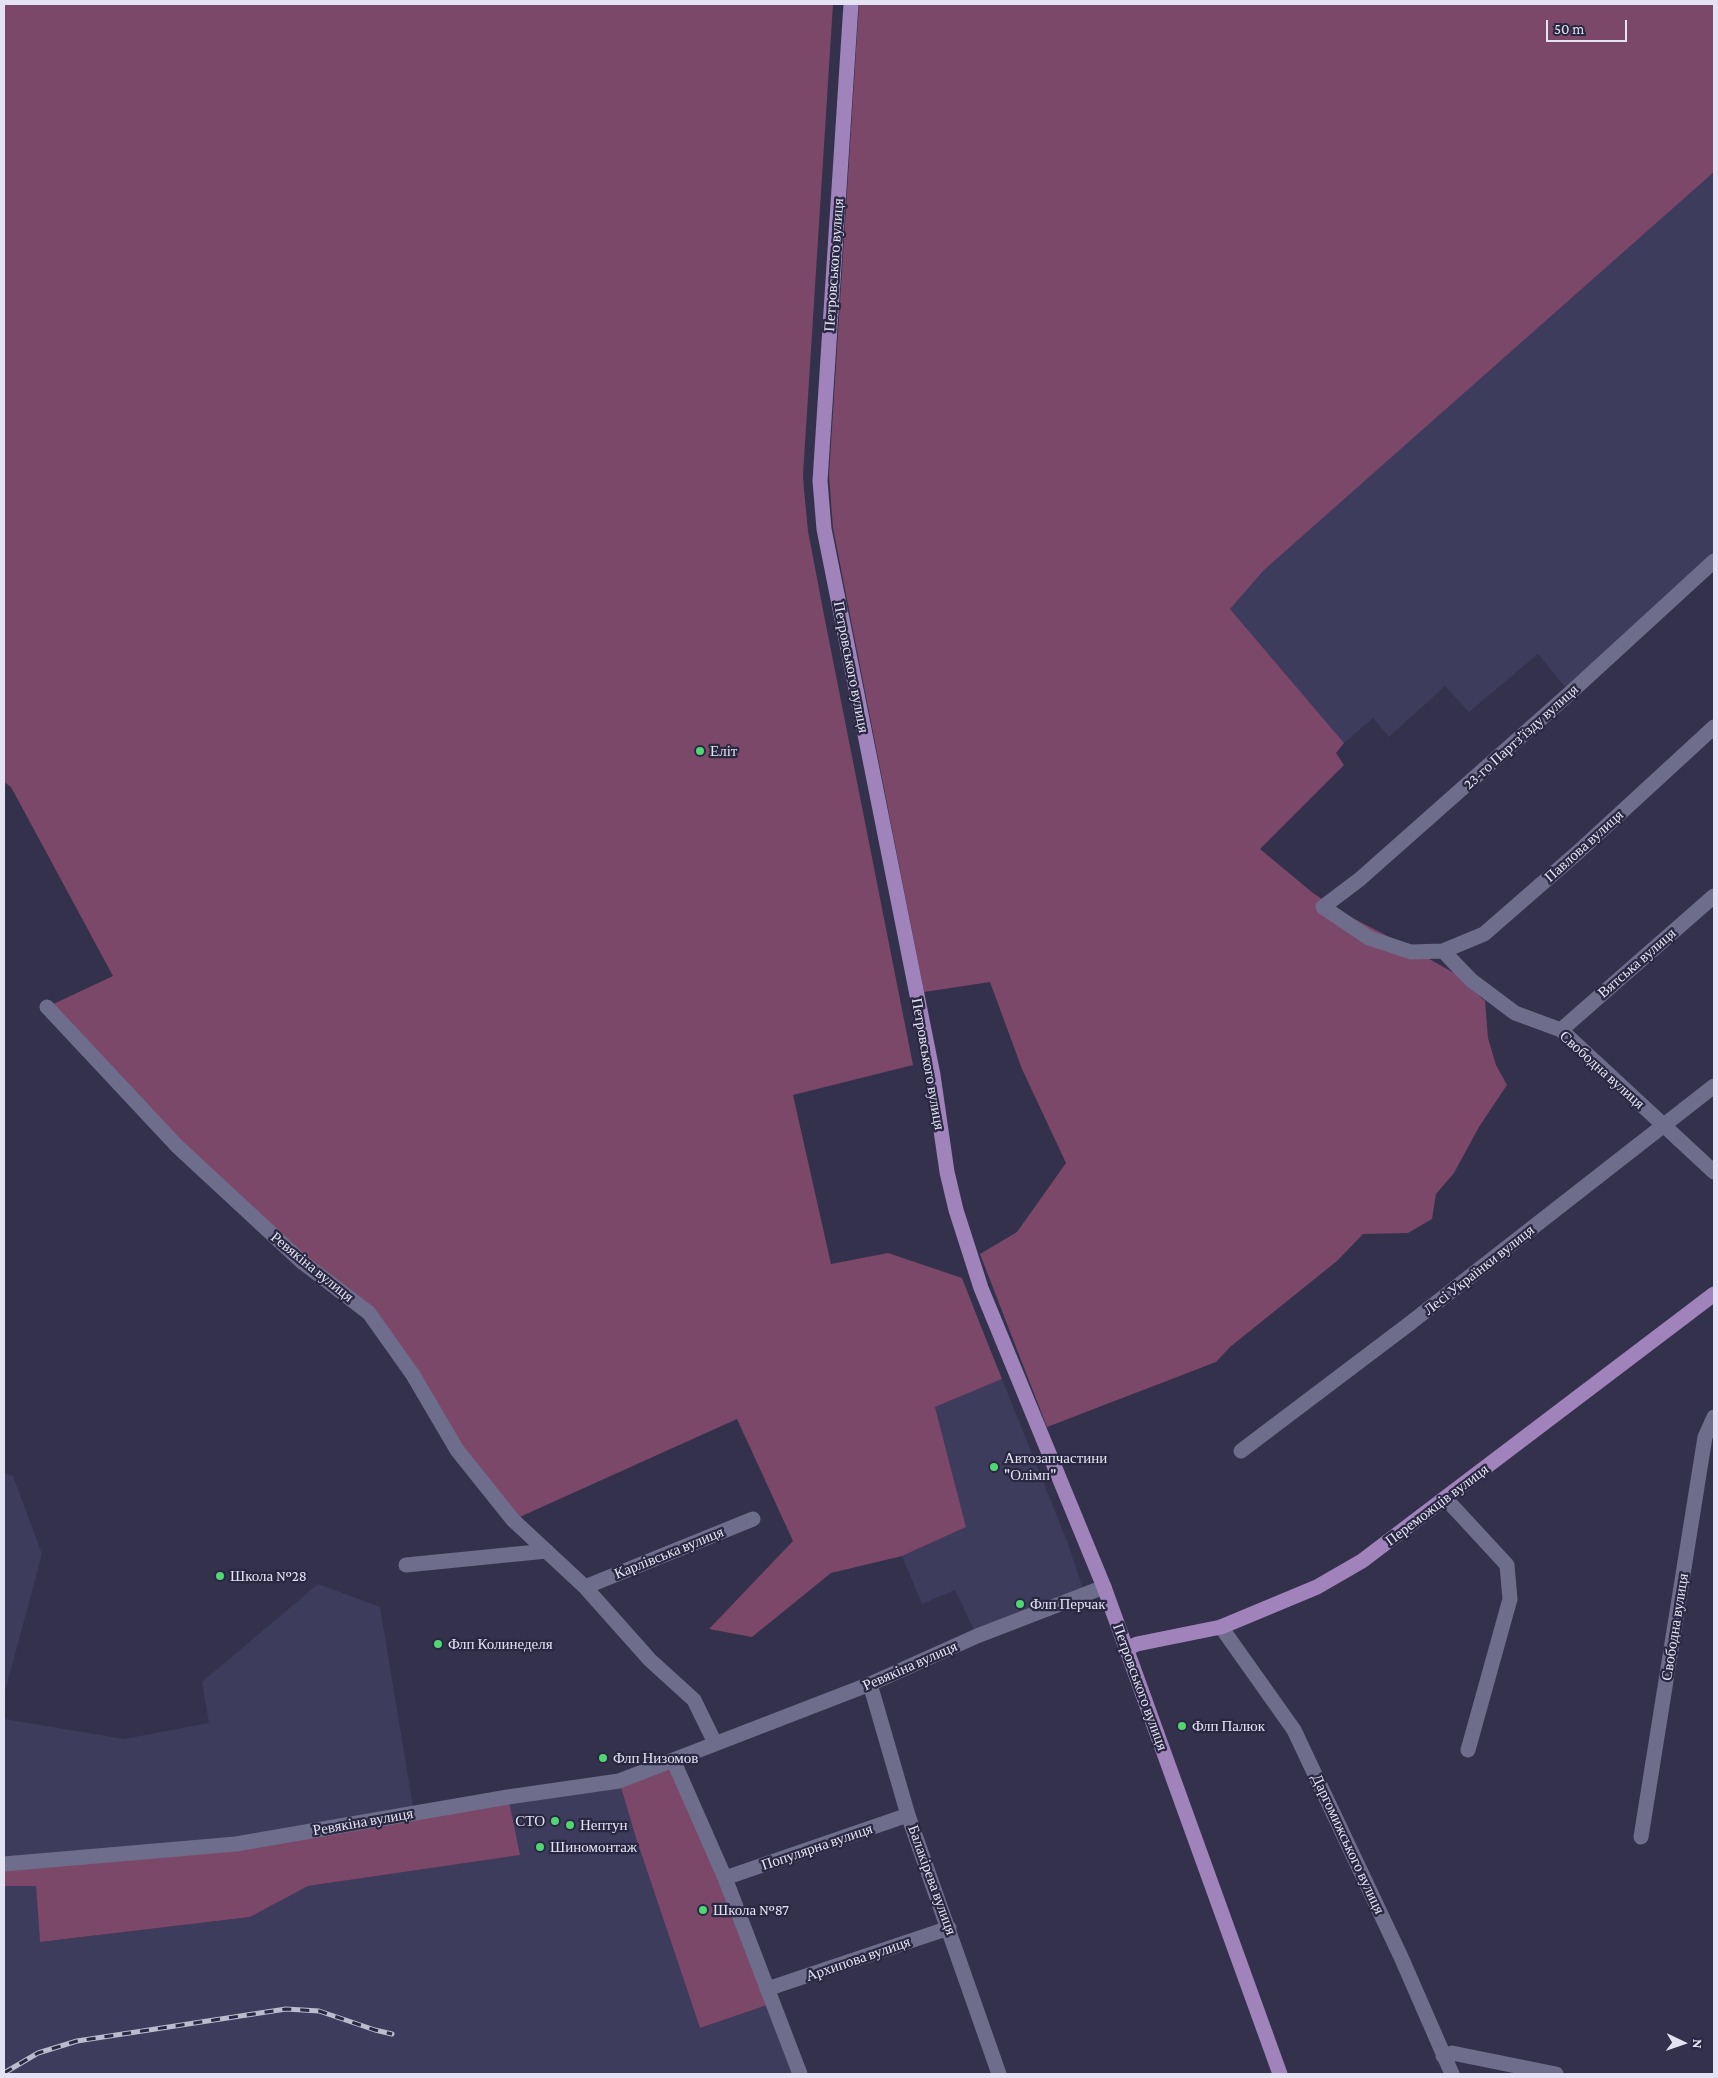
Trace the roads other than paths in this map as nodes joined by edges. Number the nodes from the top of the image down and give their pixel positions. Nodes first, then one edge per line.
1 (851, 4) edge
2 (1714, 561) edge
3 (1714, 727) edge
4 (1714, 896) edge
5 (1443, 952) junction
6 (47, 1006) dead end
7 (1561, 1030) junction
8 (1714, 1086) edge
9 (1664, 1125) junction
10 (1714, 1172) edge
11 (1714, 1294) edge
12 (1714, 1418) edge
13 (1241, 1450) dead end
14 (1446, 1499) junction
15 (753, 1518) dead end
16 (547, 1551) junction
17 (406, 1565) dead end
18 (585, 1587) junction
19 (1104, 1587) junction
20 (1220, 1627) junction
21 (1126, 1649) junction
22 (870, 1684) junction
23 (715, 1743) junction
24 (1468, 1750) dead end
25 (674, 1762) junction
26 (908, 1816) junction
27 (1641, 1837) dead end
28 (4, 1864) edge
29 (725, 1878) junction
30 (949, 1928) junction
31 (767, 1989) junction
32 (1443, 2056) junction
33 (800, 2074) edge
34 (999, 2074) edge
35 (1280, 2074) edge
36 (1452, 2074) edge
37 (1552, 2074) edge

1 - 19 main road, Петровського вулиця
2 - 5 street, 23-го Партз’їзду вулиця
3 - 5 street, Павлова вулиця
4 - 7 street, Вятська вулиця
5 - 7 street, Свободна вулиця
6 - 16 street, Ревякіна вулиця
7 - 9 street, Свободна вулиця
8 - 9 street, Лесі Українки вулиця
9 - 10 street, Свободна вулиця
9 - 13 street, Лесі Українки вулиця
11 - 14 main road, Переможців вулиця
12 - 27 street, Свободна вулиця
14 - 20 main road, Переможців вулиця
14 - 24 street
15 - 18 street, Карлівська вулиця
16 - 17 street
16 - 18 street, Ревякіна вулиця
18 - 23 street, Ревякіна вулиця
19 - 21 main road, Петровського вулиця
19 - 22 street, Ревякіна вулиця
20 - 21 main road, Переможців вулиця
20 - 32 street, Даргомижського вулиця
21 - 35 main road, Петровського вулиця
22 - 23 street, Ревякіна вулиця
22 - 26 street, Балакірева вулиця
23 - 25 street, Ревякіна вулиця
25 - 28 street, Ревякіна вулиця
25 - 29 street
26 - 29 street, Популярна вулиця
26 - 30 street, Балакірева вулиця
29 - 31 street
30 - 31 street, Архипова вулиця
30 - 34 street, Балакірева вулиця
31 - 33 street
32 - 36 street, Даргомижського вулиця
32 - 37 street

